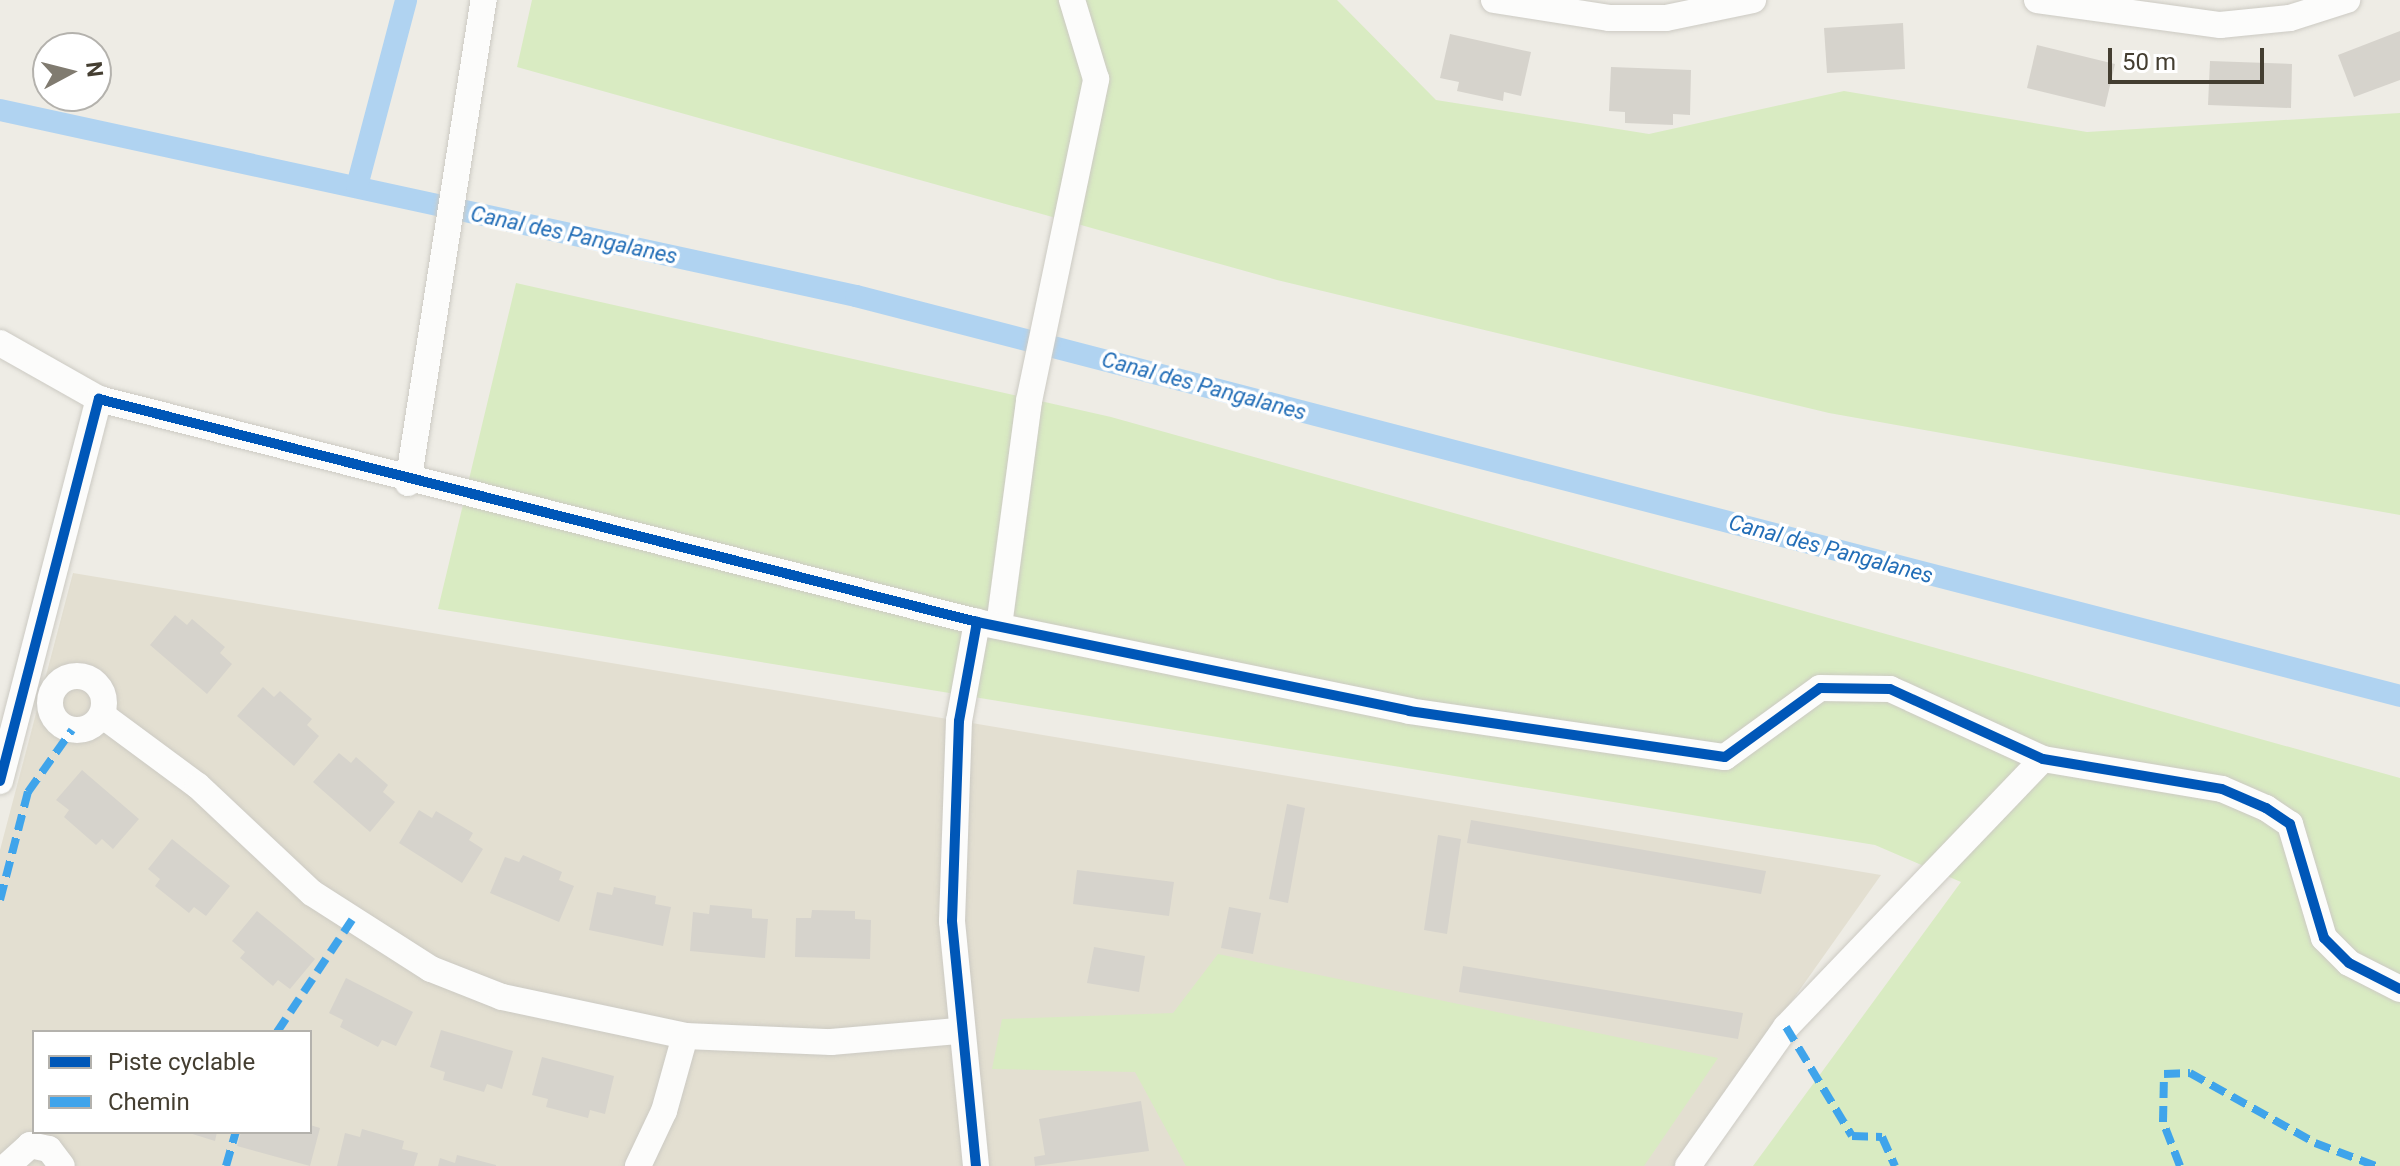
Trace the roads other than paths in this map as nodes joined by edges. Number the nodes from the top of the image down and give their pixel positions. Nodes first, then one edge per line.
1 (484, 0) edge
2 (1072, 0) edge
3 (1494, 0) edge
4 (1753, 0) edge
5 (2037, 0) edge
6 (2347, 0) edge
7 (0, 343) edge
8 (99, 399) junction
9 (408, 483) junction
10 (988, 624) junction
11 (102, 715) dead end
12 (2043, 759) junction
13 (0, 781) edge
14 (2400, 989) edge
15 (958, 1031) junction
16 (685, 1036) junction
17 (7, 1166) edge
18 (62, 1166) edge
19 (638, 1166) edge
20 (976, 1166) edge
21 (1688, 1166) edge

1 - 9 street
2 - 10 street
3 - 4 street
5 - 6 street
7 - 8 street
8 - 9 street
8 - 13 street
9 - 10 street
10 - 12 street
10 - 15 street
11 - 16 street
12 - 14 street
12 - 21 street
15 - 16 street
15 - 20 street
16 - 19 street
17 - 18 street

